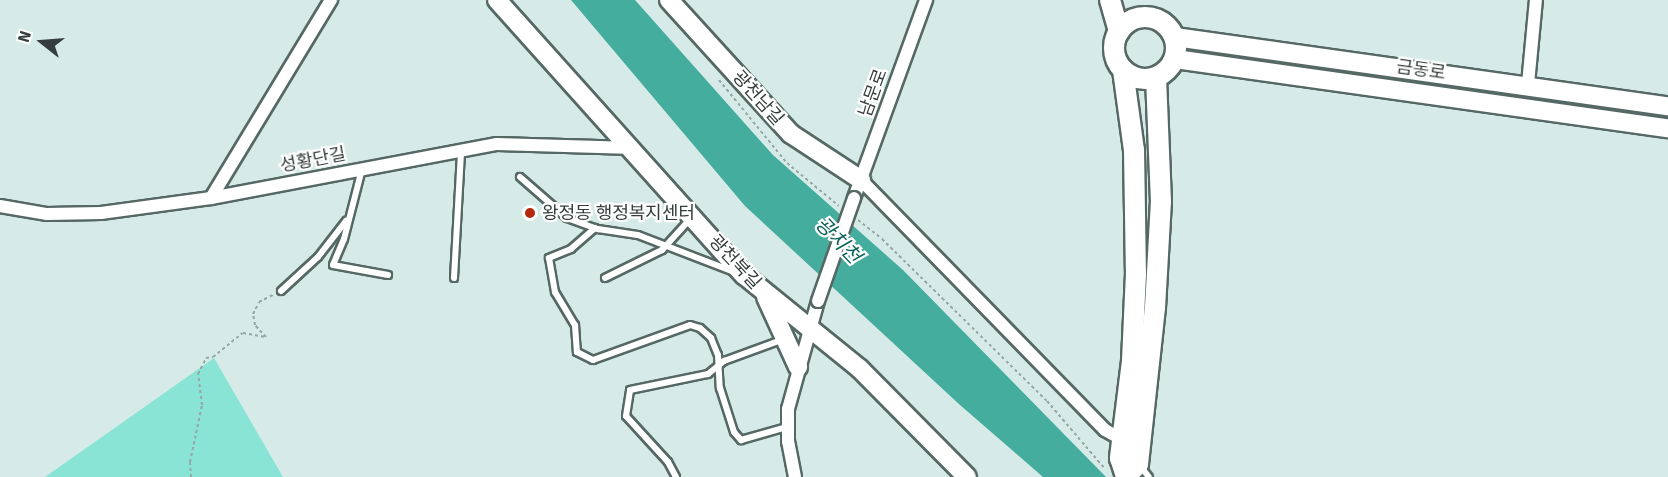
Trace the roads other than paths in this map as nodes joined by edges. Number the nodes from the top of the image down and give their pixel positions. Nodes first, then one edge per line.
1 (331, 0) edge
2 (497, 0) edge
3 (669, 0) edge
4 (926, 0) edge
5 (1110, 0) edge
6 (1536, 0) edge
7 (1142, 8) edge
8 (1119, 32) junction
9 (1174, 37) junction
10 (1175, 59) junction
11 (1123, 70) junction
12 (1156, 78) junction
13 (1528, 84) junction
14 (1668, 106) edge
15 (1668, 128) edge
16 (633, 148) junction
17 (461, 152) junction
18 (362, 169) junction
19 (520, 177) dead end
20 (857, 189) junction
21 (211, 198) junction
22 (0, 206) edge
23 (693, 216) junction
24 (346, 220) junction
25 (595, 228) junction
26 (665, 247) junction
27 (1136, 273) junction
28 (1158, 273) junction
29 (388, 275) dead end
30 (744, 275) junction
31 (454, 278) dead end
32 (605, 278) dead end
33 (281, 291) road end
34 (764, 293) junction
35 (810, 328) junction
36 (787, 338) junction
37 (718, 367) junction
38 (798, 367) junction
39 (787, 427) junction
40 (1123, 440) junction
41 (1130, 474) edge
42 (676, 477) edge
43 (795, 477) edge
44 (967, 477) edge

1 - 21 street
2 - 16 street, 광천북길
3 - 20 street, 광천남길
4 - 20 street, 남문로
5 - 8 main road
6 - 13 street
7 - 8 main road
7 - 9 main road
8 - 11 main road
9 - 10 main road
9 - 13 street, 금동로
10 - 12 main road
10 - 15 street, 금동로
11 - 12 main road
11 - 27 main road
12 - 28 main road
13 - 14 street, 금동로
16 - 17 street, 성황단길
16 - 23 street, 광천북길
17 - 18 street, 성황단길
17 - 31 lane
18 - 21 street, 성황단길
18 - 24 lane
19 - 25 lane
20 - 35 street, 남문로, bridge
20 - 40 street
21 - 22 street, 성황단길
23 - 26 lane
23 - 30 street, 광천북길
24 - 29 lane
24 - 33 lane
25 - 26 lane
25 - 37 lane
26 - 30 lane
26 - 32 lane
27 - 28 main road
27 - 40 main road
28 - 41 main road
30 - 34 street, 광천북길
34 - 35 street, 광천북길
34 - 36 street
35 - 38 street
35 - 44 street, 광천북길
36 - 37 lane
36 - 38 street
37 - 39 lane
37 - 42 lane
38 - 39 street
39 - 43 street
40 - 41 main road

